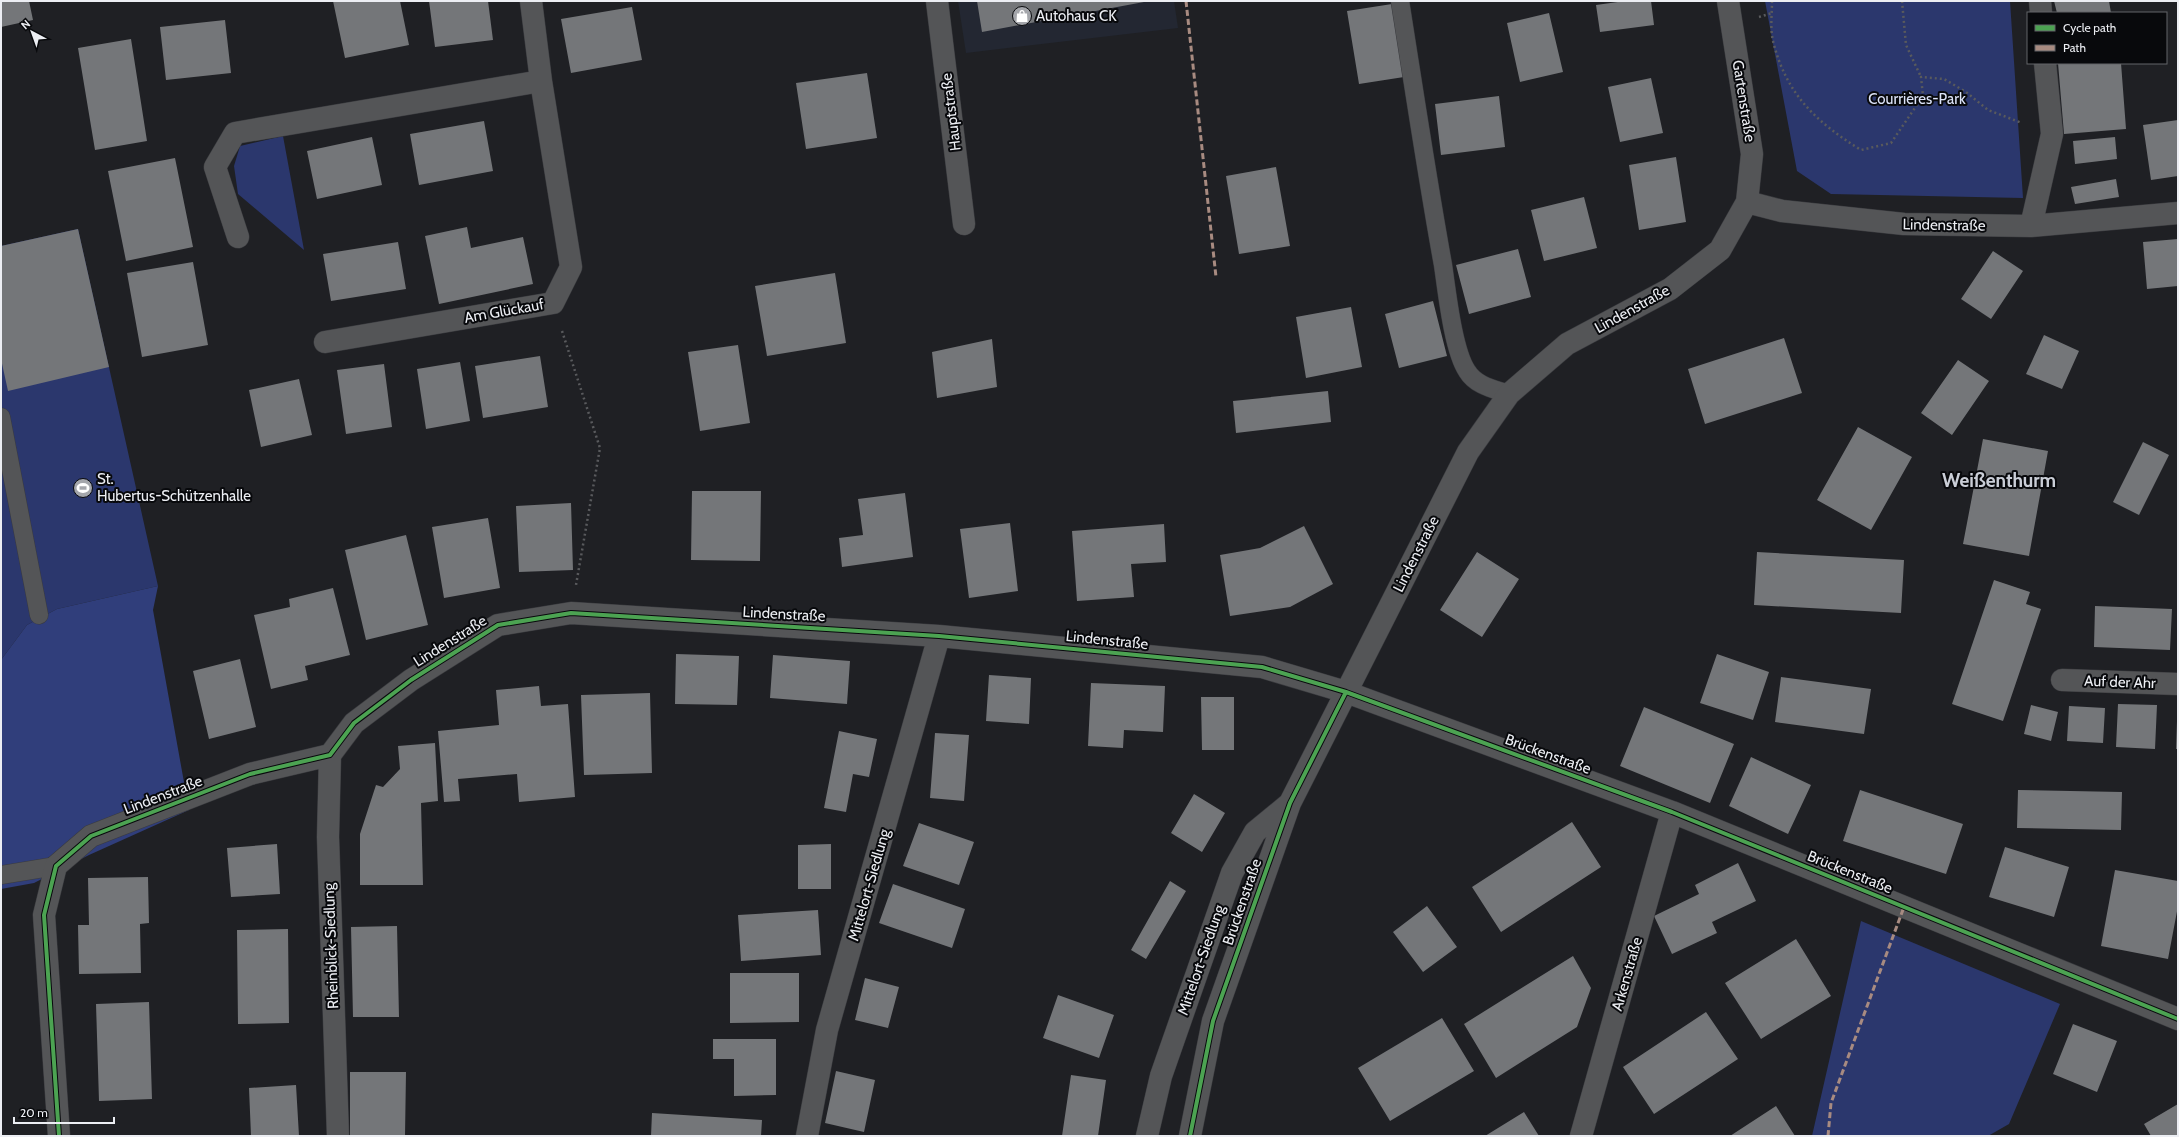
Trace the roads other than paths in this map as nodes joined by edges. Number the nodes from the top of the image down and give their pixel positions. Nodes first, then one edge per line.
1 (531, 1) edge
2 (937, 1) edge
3 (1400, 1) edge
4 (1728, 1) edge
5 (2040, 1) edge
6 (2041, 12) edge
7 (2045, 64) edge
8 (541, 81) junction
9 (1748, 202) junction
10 (2178, 213) edge
11 (964, 224) dead end
12 (2031, 226) junction
13 (238, 237) dead end
14 (325, 342) dead end
15 (1509, 394) junction
16 (1, 417) edge
17 (39, 615) dead end
18 (939, 636) junction
19 (2062, 680) dead end
20 (2178, 684) edge
21 (1346, 692) junction
22 (330, 755) junction
23 (1290, 803) junction
24 (1672, 812) junction
25 (56, 866) junction
26 (1, 875) edge
27 (2178, 1019) edge
28 (59, 1136) edge
29 (338, 1136) edge
30 (807, 1136) edge
31 (1147, 1136) edge
32 (1190, 1136) edge
33 (1581, 1136) edge

1 - 8 street, Am Glückauf
2 - 11 street, Hauptstraße
3 - 15 lane
4 - 9 street, Gartenstraße
5 - 6 street
7 - 12 street
8 - 13 street
8 - 14 street, Am Glückauf
9 - 12 street, Lindenstraße
9 - 15 street, Lindenstraße
10 - 12 street, Lindenstraße
15 - 21 street, Lindenstraße
16 - 17 lane
18 - 21 street, Lindenstraße
18 - 22 street, Lindenstraße
18 - 30 street, Mittelort-Siedlung
19 - 20 street, Auf der Ahr
21 - 23 street, Brückenstraße
21 - 24 street, Brückenstraße
22 - 25 street, Lindenstraße
22 - 29 street, Rheinblick-Siedlung
23 - 31 street, Mittelort-Siedlung
23 - 32 street, Brückenstraße
24 - 27 street, Brückenstraße
24 - 33 street, Arkenstraße
25 - 26 lane
25 - 28 street

